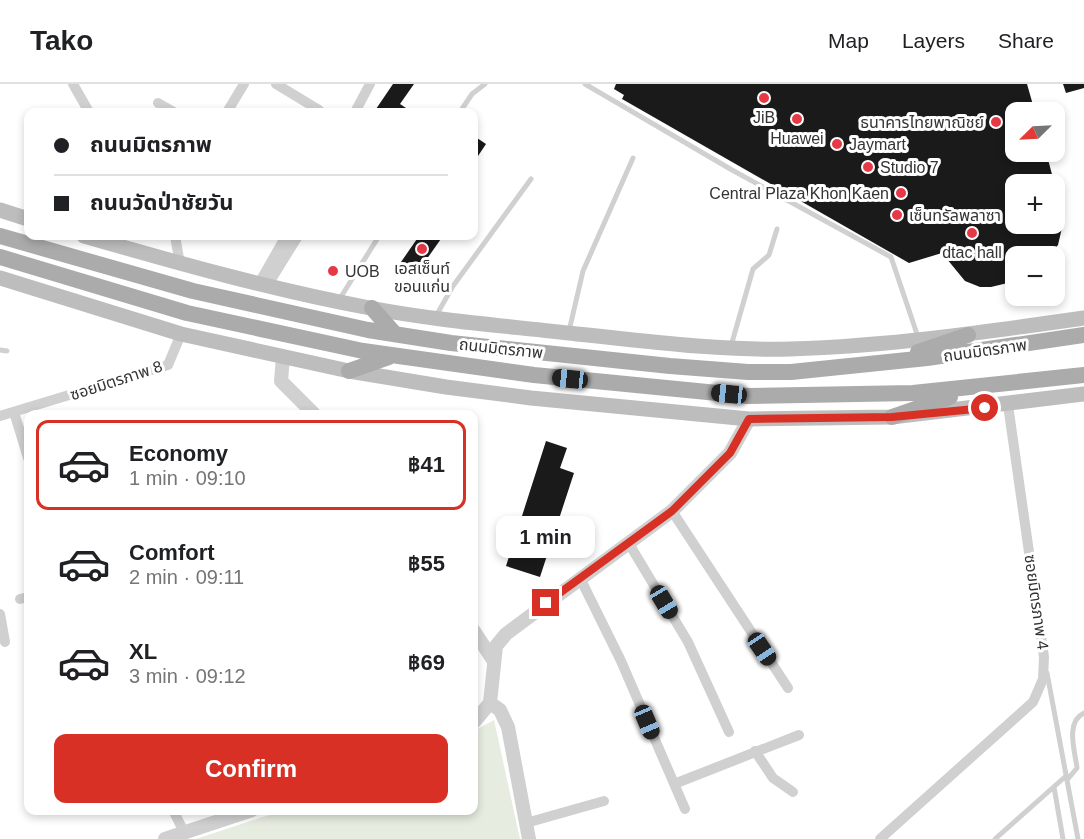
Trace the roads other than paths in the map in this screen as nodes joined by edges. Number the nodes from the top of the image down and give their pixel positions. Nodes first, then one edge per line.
1 (73, 84) edge
2 (244, 84) edge
3 (276, 84) edge
4 (370, 84) edge
5 (485, 84) edge
6 (585, 84) edge
7 (158, 103) dead end
8 (87, 108) edge
9 (167, 108) edge
10 (229, 108) edge
11 (316, 108) edge
12 (357, 108) edge
13 (463, 108) edge
14 (633, 158) dead end
15 (531, 179) dead end
16 (0, 210) edge
17 (24, 218) edge
18 (777, 229) dead end
19 (0, 236) edge
20 (98, 240) edge
21 (176, 240) edge
22 (284, 240) edge
23 (295, 240) edge
24 (377, 240) edge
25 (0, 257) edge
26 (180, 264) junction
27 (0, 278) edge
28 (262, 286) junction
29 (339, 301) junction
30 (372, 309) junction
31 (436, 317) junction
32 (1084, 318) edge
33 (569, 333) junction
34 (181, 334) junction
35 (395, 334) junction
36 (968, 335) junction
37 (1084, 335) edge
38 (919, 342) junction
39 (731, 348) junction
40 (0, 350) edge
41 (7, 351) dead end
42 (393, 356) junction
43 (283, 357) junction
44 (889, 362) junction
45 (349, 371) junction
46 (1084, 375) edge
47 (974, 388) junction
48 (1084, 394) edge
49 (1008, 405) junction
50 (310, 410) edge
51 (14, 412) junction
52 (0, 416) edge
53 (892, 417) junction
54 (749, 419) junction
55 (24, 445) edge
56 (672, 511) junction
57 (628, 542) junction
58 (580, 578) junction
59 (0, 614) edge
60 (478, 637) edge
61 (6, 642) dead end
62 (1044, 657) junction
63 (493, 660) junction
64 (788, 688) dead end
65 (490, 703) junction
66 (1084, 712) edge
67 (478, 717) edge
68 (729, 732) dead end
69 (799, 735) dead end
70 (755, 751) junction
71 (1067, 778) junction
72 (674, 784) junction
73 (1054, 787) junction
74 (793, 792) dead end
75 (604, 801) dead end
76 (685, 809) dead end
77 (178, 815) edge
78 (239, 815) edge
79 (526, 823) junction
80 (193, 832) junction
81 (165, 839) edge
82 (529, 839) edge
83 (880, 839) edge
84 (995, 839) edge
85 (1063, 839) edge
86 (1077, 839) edge

1 - 8 street
2 - 10 street
3 - 11 street
4 - 12 street
5 - 13 lane
6 - 38 lane
7 - 9 street
14 - 33 lane
15 - 31 lane
16 - 17 main road
18 - 39 lane
19 - 35 main road, ถนนมิตรภาพ
20 - 26 main road, ถนนมิตรภาพ
21 - 26 street
22 - 28 street
23 - 28 street
24 - 29 lane
25 - 42 main road, ถนนมิตรภาพ
26 - 28 main road, ถนนมิตรภาพ
27 - 34 main road
28 - 29 main road, ถนนมิตรภาพ
29 - 30 main road, ถนนมิตรภาพ
30 - 31 main road, ถนนมิตรภาพ
30 - 35 main road
31 - 33 main road, ถนนมิตรภาพ
32 - 36 main road, ถนนมิตรภาพ
33 - 39 main road, ถนนมิตรภาพ
34 - 43 main road
34 - 51 street, ซอยมิตรภาพ 8
35 - 44 main road, ถนนมิตรภาพ
36 - 38 main road, ถนนมิตรภาพ
36 - 44 main road
37 - 44 main road, ถนนมิตรภาพ
38 - 39 main road, ถนนมิตรภาพ
40 - 41 lane
42 - 45 main road
42 - 47 main road, ถนนมิตรภาพ
43 - 45 main road
43 - 50 street
45 - 54 main road
46 - 47 main road, ถนนมิตรภาพ
47 - 53 main road
48 - 49 main road
49 - 53 main road
49 - 62 street, ซอยมิตรภาพ 4
51 - 52 street, ซอยมิตรภาพ 8
51 - 55 street
53 - 54 main road
54 - 56 street
56 - 57 street
56 - 64 street
57 - 58 street
57 - 68 street
58 - 63 street
58 - 72 street
59 - 61 street
60 - 63 street
62 - 71 lane
62 - 83 street, ซอยมิตรภาพ 4
63 - 65 street
65 - 67 street
65 - 79 street
66 - 71 lane
69 - 70 street
70 - 72 street
70 - 74 street
71 - 73 lane
71 - 86 lane
72 - 76 street
73 - 84 lane
73 - 85 lane
75 - 79 street
77 - 80 street
78 - 80 street
79 - 82 street
80 - 81 street

